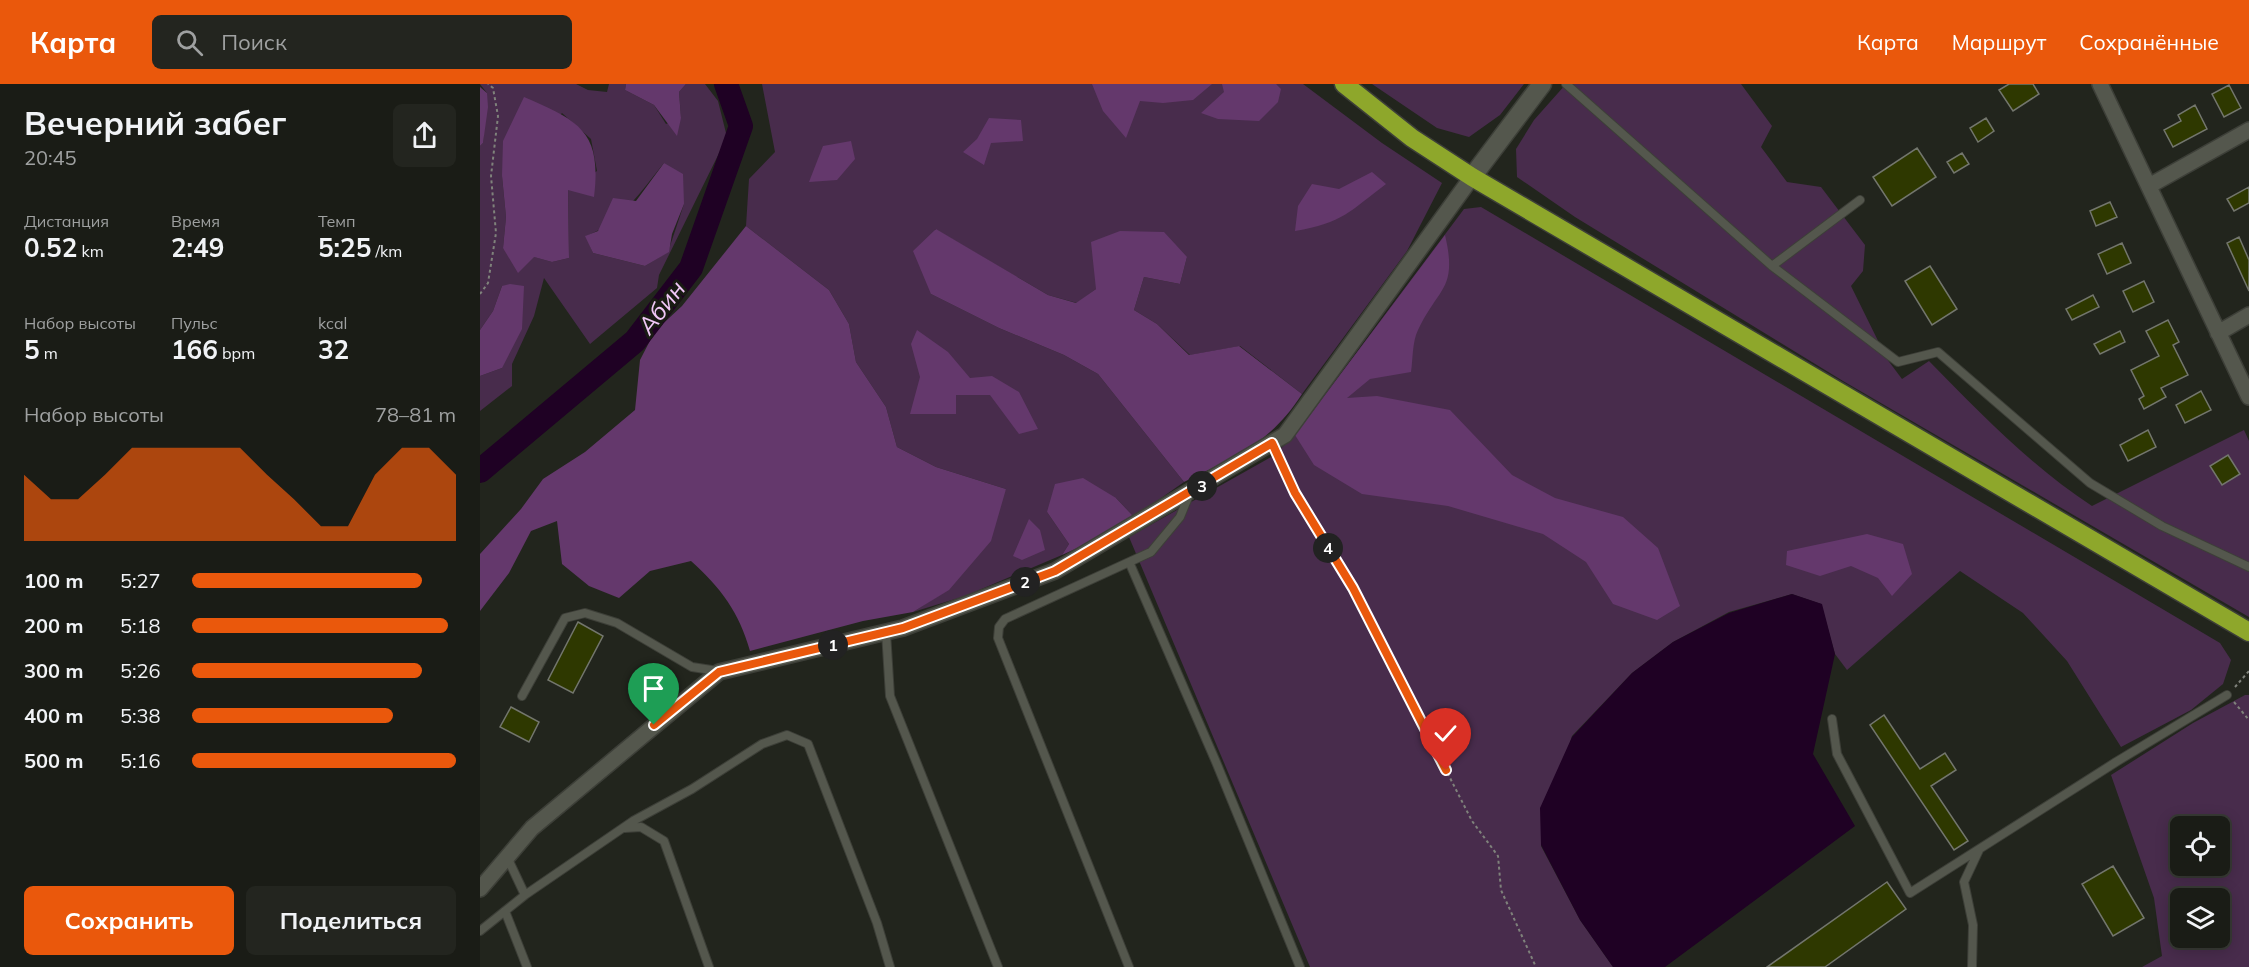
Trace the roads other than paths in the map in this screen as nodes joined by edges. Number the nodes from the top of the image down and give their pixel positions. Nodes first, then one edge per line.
1 (1344, 84) edge
2 (1542, 84) edge
3 (1566, 84) edge
4 (2100, 84) edge
5 (2249, 130) edge
6 (1472, 177) junction
7 (2149, 186) junction
8 (1860, 200) dead end
9 (1772, 266) junction
10 (2249, 315) edge
11 (2218, 333) junction
12 (2249, 397) edge
13 (1189, 494) junction
14 (1130, 564) junction
15 (2249, 567) edge
16 (886, 632) junction
17 (2249, 632) edge
18 (719, 672) junction
19 (2227, 695) road end
20 (522, 696) dead end
21 (1832, 718) dead end
22 (623, 828) junction
23 (1980, 848) junction
24 (507, 857) junction
25 (480, 889) edge
26 (525, 895) junction
27 (505, 911) junction
28 (480, 931) edge
29 (527, 967) edge
30 (710, 967) edge
31 (890, 967) edge
32 (998, 967) edge
33 (1129, 967) edge
34 (1300, 967) edge
35 (1972, 967) edge

1 - 6 highway
2 - 6 main road
3 - 9 lane
4 - 7 street
5 - 7 street
6 - 13 street
6 - 17 highway
7 - 11 street
8 - 9 lane
9 - 15 lane
10 - 11 street
11 - 12 street
13 - 14 lane
13 - 16 street
14 - 33 lane
14 - 34 lane
16 - 18 street
16 - 32 lane
18 - 20 lane
18 - 24 street
19 - 23 lane
21 - 23 lane
22 - 26 lane
22 - 30 lane
22 - 31 lane
23 - 35 lane
24 - 25 street
24 - 26 lane
26 - 27 lane
27 - 28 lane
27 - 29 lane

